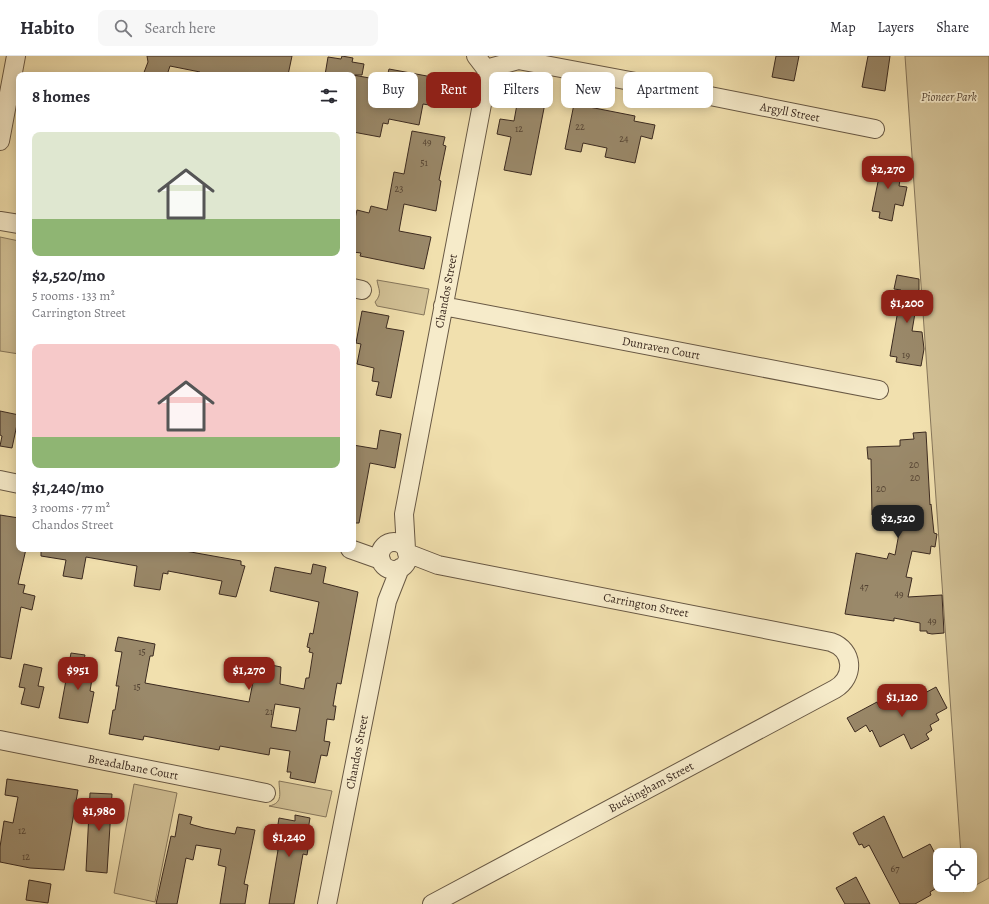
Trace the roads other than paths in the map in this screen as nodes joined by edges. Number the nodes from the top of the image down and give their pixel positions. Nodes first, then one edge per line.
1 (16, 56) edge
2 (481, 62) edge
3 (875, 129) dead end
4 (0, 141) edge
5 (0, 220) edge
6 (16, 223) edge
7 (443, 306) junction
8 (880, 390) dead end
9 (0, 480) edge
10 (16, 483) edge
11 (404, 514) junction
12 (356, 549) edge
13 (356, 550) edge
14 (383, 554) junction
15 (404, 559) junction
16 (387, 601) junction
17 (848, 656) joint
18 (0, 740) edge
19 (266, 793) dead end
20 (327, 904) edge
21 (432, 904) edge

1 - 4 street
2 - 3 street, Argyll Street
2 - 7 street, Chandos Street
5 - 6 street
7 - 8 street, Dunraven Court
7 - 11 street, Chandos Street
9 - 10 street
11 - 14 street
11 - 15 street
12 - 14 street
13 - 14 street
14 - 15 street
14 - 15 street
14 - 16 street
15 - 16 street
15 - 17 street, Carrington Street
16 - 20 street, Chandos Street
17 - 21 street, Buckingham Street
18 - 19 street, Breadalbane Court

